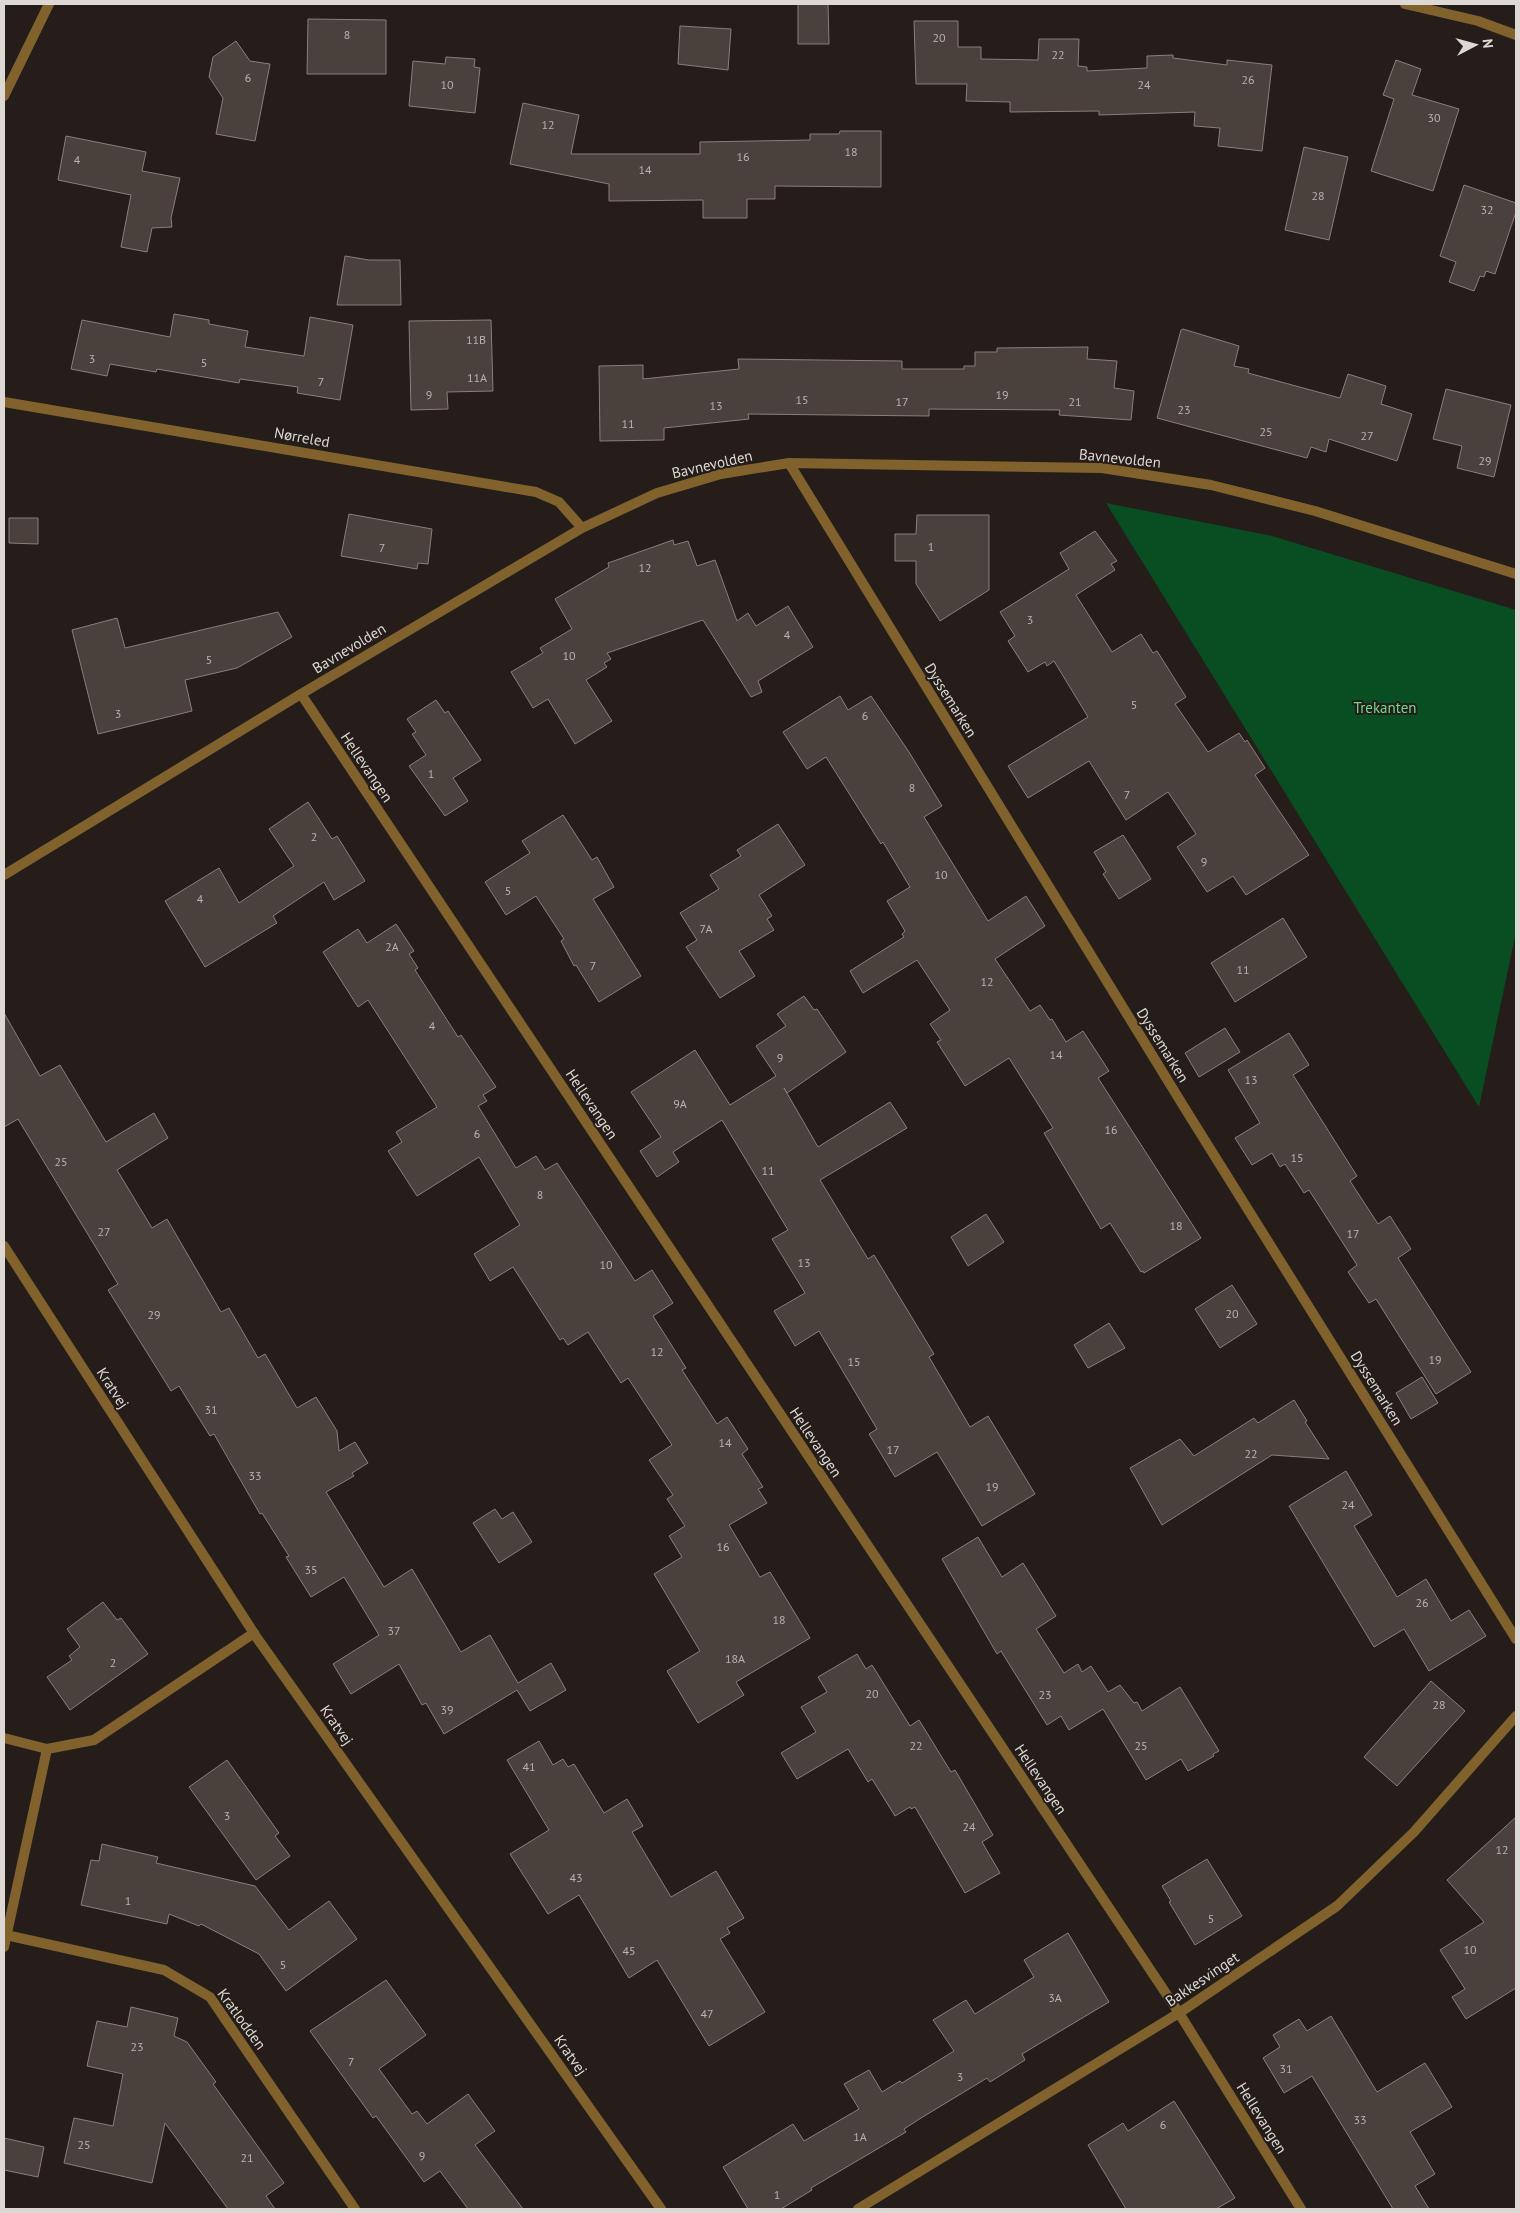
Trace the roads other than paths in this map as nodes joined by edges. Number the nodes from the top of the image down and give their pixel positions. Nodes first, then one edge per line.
1 (49, 4) edge
2 (1405, 4) edge
3 (1516, 35) edge
4 (4, 96) edge
5 (4, 402) edge
6 (789, 463) junction
7 (582, 528) junction
8 (1516, 574) edge
9 (301, 694) junction
10 (4, 875) edge
11 (4, 1246) edge
12 (254, 1633) junction
13 (1516, 1639) edge
14 (1516, 1716) edge
15 (4, 1738) edge
16 (47, 1749) junction
17 (6, 1935) junction
18 (4, 1946) edge
19 (1179, 2013) junction
20 (355, 2209) edge
21 (661, 2209) edge
22 (858, 2209) edge
23 (1302, 2209) edge

1 - 4 street
2 - 3 street
5 - 7 street, Nørreled
6 - 7 street, Bavnevolden
6 - 8 street, Bavnevolden
6 - 13 street, Dyssemarken
7 - 9 street, Bavnevolden
9 - 10 street, Bavnevolden
9 - 19 street, Hellevangen
11 - 12 street, Kratvej
12 - 16 street
12 - 21 street, Kratvej
14 - 19 street, Bakkesvinget
15 - 16 street
16 - 17 street
17 - 18 street
17 - 20 street, Kratlodden
19 - 22 street, Bakkesvinget
19 - 23 street, Hellevangen

